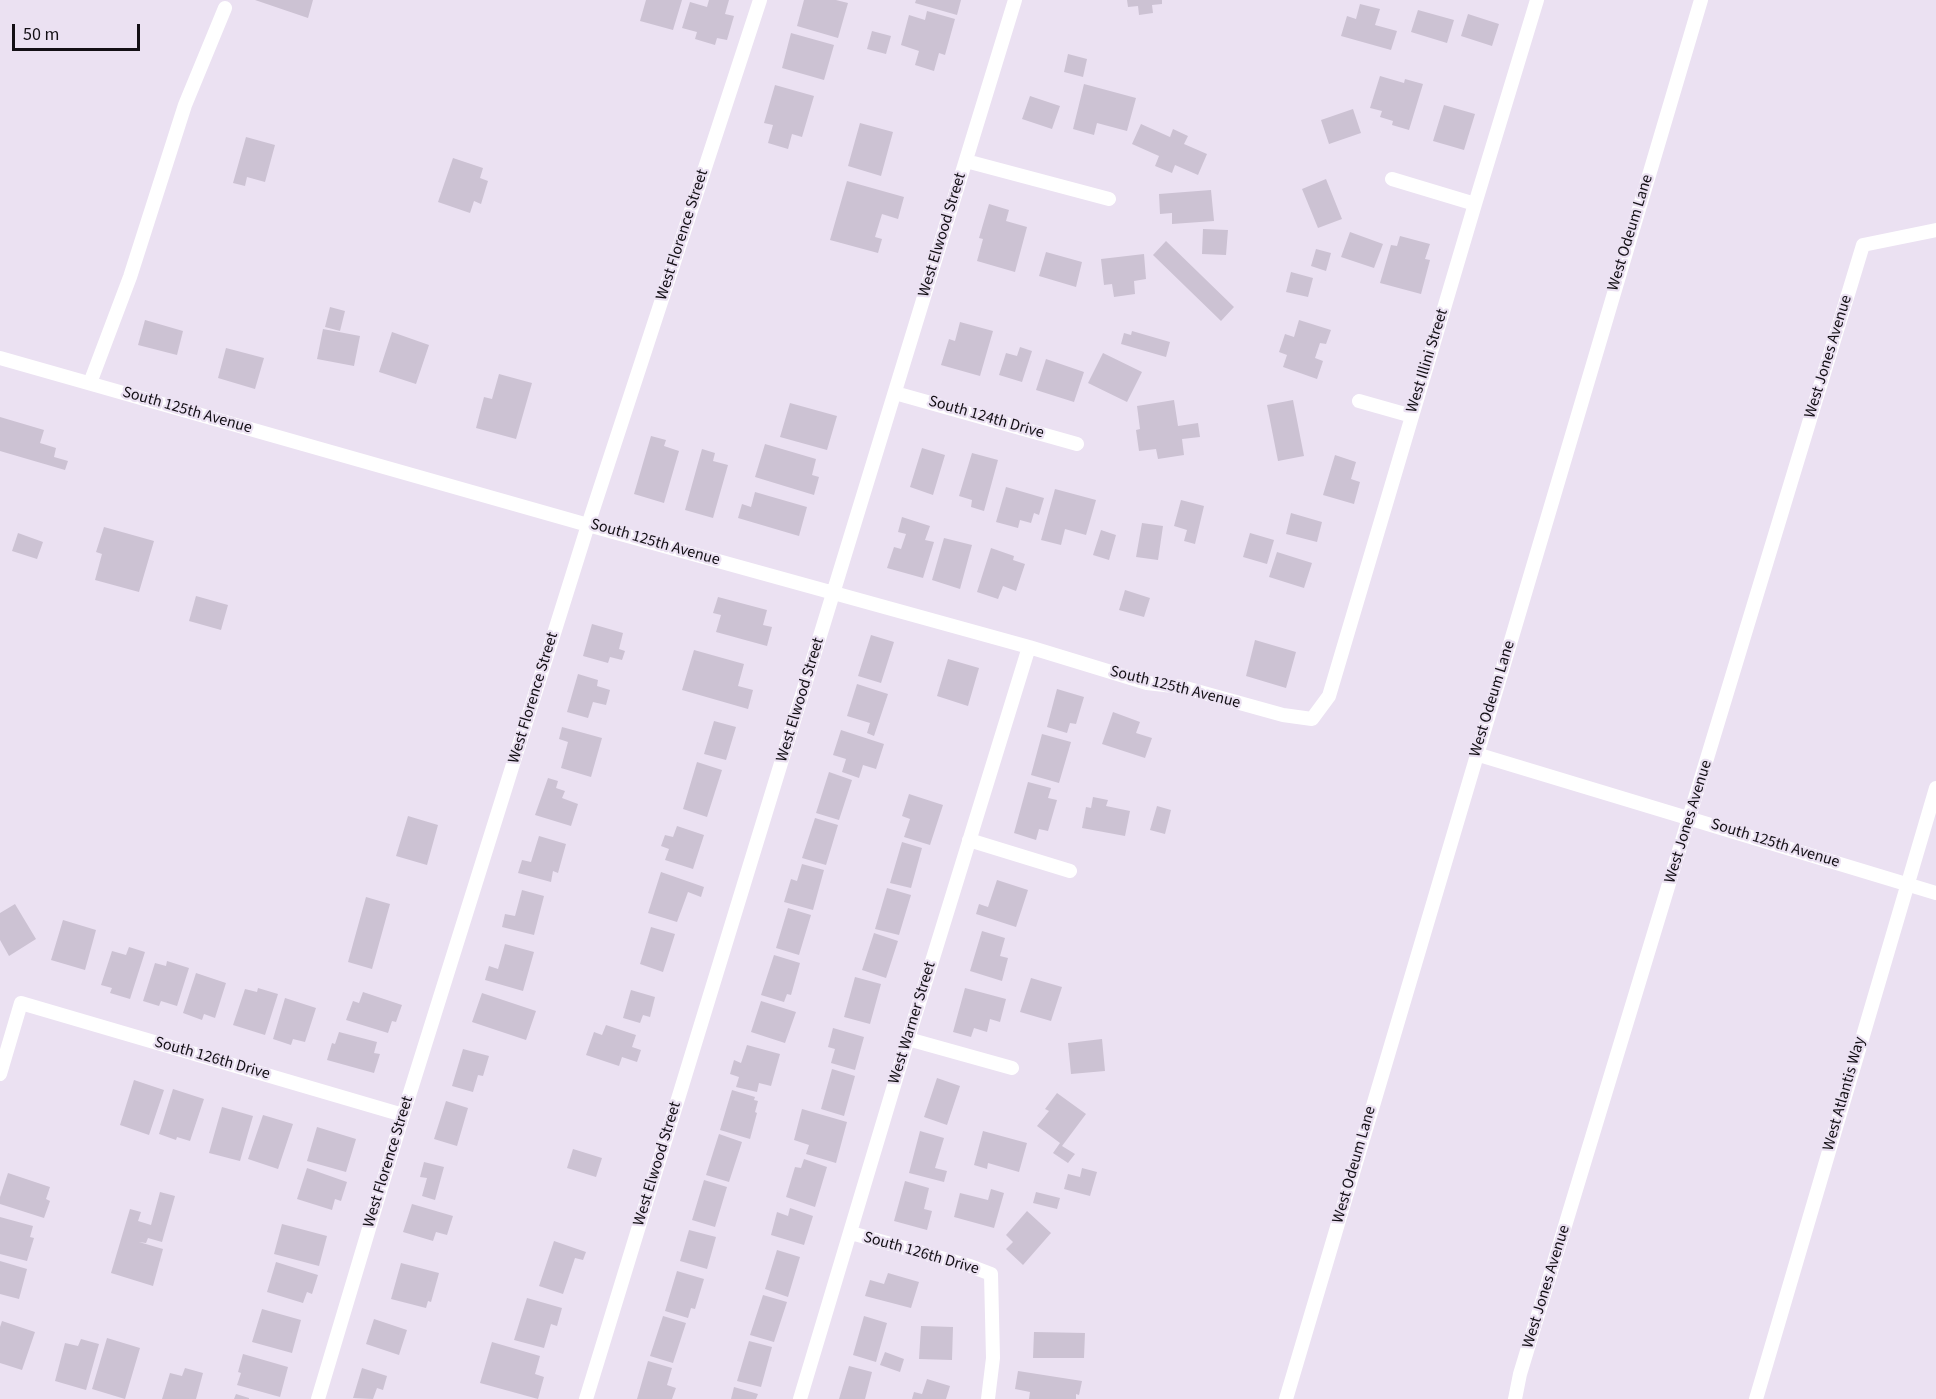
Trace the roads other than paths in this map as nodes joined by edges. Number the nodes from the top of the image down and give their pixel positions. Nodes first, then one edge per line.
1 (760, 0) edge
2 (1015, 0) edge
3 (1538, 0) edge
4 (1701, 0) edge
5 (225, 8) dead end
6 (966, 161) junction
7 (1392, 179) dead end
8 (1109, 199) dead end
9 (1475, 204) junction
10 (1936, 230) edge
11 (0, 358) edge
12 (90, 383) junction
13 (896, 393) junction
14 (1359, 401) dead end
15 (1412, 416) junction
16 (1077, 444) dead end
17 (588, 525) junction
18 (834, 593) junction
19 (1029, 647) junction
20 (1312, 718) joint
21 (1476, 753) junction
22 (1936, 788) edge
23 (1690, 818) junction
24 (969, 840) junction
25 (1070, 871) dead end
26 (1907, 884) junction
27 (1936, 893) edge
28 (908, 1038) junction
29 (1012, 1068) dead end
30 (0, 1074) edge
31 (404, 1115) junction
32 (850, 1233) junction
33 (318, 1399) edge
34 (586, 1399) edge
35 (800, 1399) edge
36 (988, 1399) edge
37 (1286, 1399) edge
38 (1515, 1399) edge
39 (1756, 1399) edge

1 - 17 street, West Florence Street
2 - 6 street, West Elwood Street
3 - 9 street, West Illini Street
4 - 21 street, West Odeum Lane
5 - 12 street
6 - 8 street
6 - 13 street, West Elwood Street
7 - 9 street
9 - 15 street, West Illini Street
10 - 23 street, West Jones Avenue
11 - 12 street, South 125th Avenue
12 - 17 street, South 125th Avenue
13 - 16 street, South 124th Drive
13 - 18 street, West Elwood Street
14 - 15 street
15 - 20 street, West Illini Street
17 - 18 street, South 125th Avenue
17 - 31 street, West Florence Street
18 - 19 street, South 125th Avenue
18 - 34 street, West Elwood Street
19 - 20 street, South 125th Avenue
19 - 24 street, West Warner Street
21 - 23 street, South 125th Avenue
21 - 37 street, West Odeum Lane
22 - 26 street, West Atlantis Way
23 - 26 street, South 125th Avenue
23 - 38 street, West Jones Avenue
24 - 25 street
24 - 28 street, West Warner Street
26 - 27 street, South 125th Avenue
26 - 39 street, West Atlantis Way
28 - 29 street
28 - 32 street, West Warner Street
30 - 31 street, South 126th Drive
31 - 33 street, West Florence Street
32 - 35 street, West Warner Street
32 - 36 street, South 126th Drive

